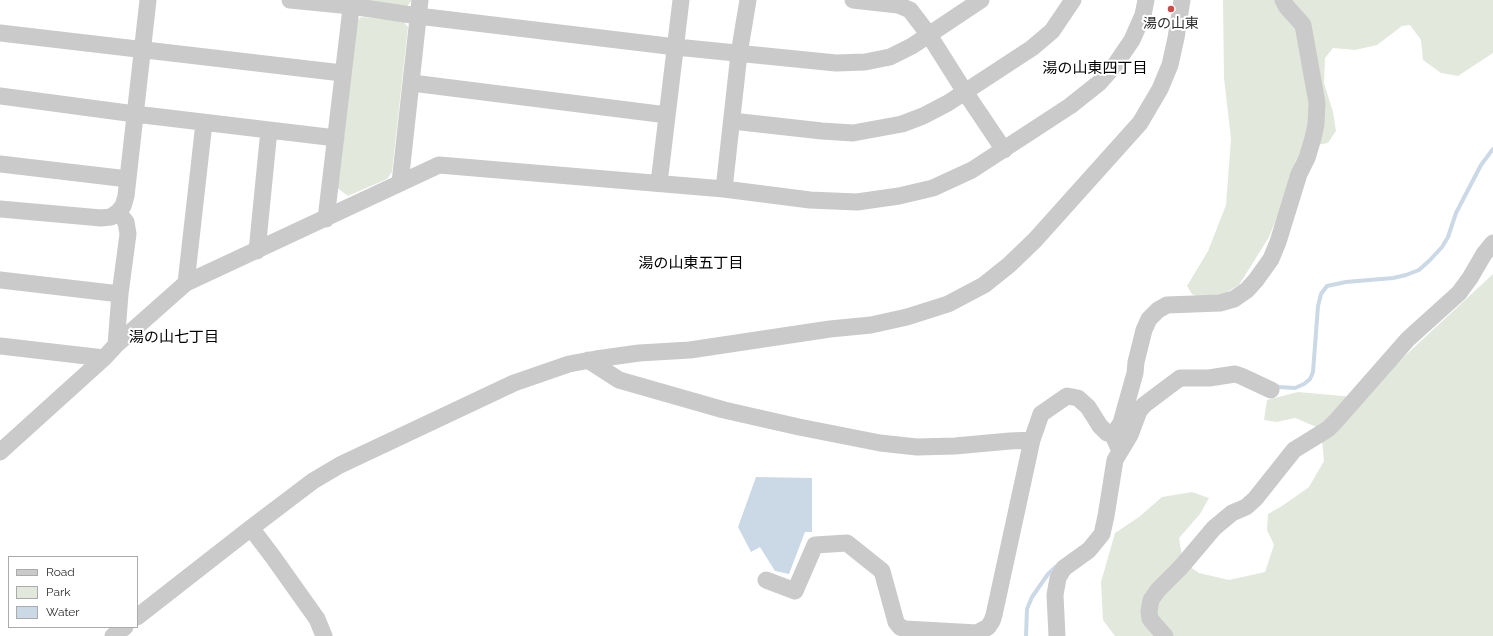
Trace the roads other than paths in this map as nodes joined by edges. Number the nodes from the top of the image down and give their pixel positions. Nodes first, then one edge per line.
1 (148, 0) edge
2 (290, 0) edge
3 (681, 0) edge
4 (748, 0) edge
5 (853, 0) edge
6 (981, 0) edge
7 (1073, 0) edge
8 (1146, 0) edge
9 (1182, 0) edge
10 (1283, 0) edge
11 (352, 3) edge
12 (419, 8) edge
13 (0, 33) edge
14 (929, 35) junction
15 (676, 47) junction
16 (142, 49) junction
17 (739, 54) junction
18 (342, 73) junction
19 (412, 84) junction
20 (965, 92) junction
21 (0, 96) edge
22 (135, 114) junction
23 (667, 115) junction
24 (732, 121) junction
25 (204, 123) junction
26 (269, 130) junction
27 (336, 138) junction
28 (1004, 150) junction
29 (0, 164) edge
30 (128, 178) junction
31 (400, 183) junction
32 (659, 184) junction
33 (724, 189) junction
34 (0, 209) edge
35 (118, 212) junction
36 (326, 219) junction
37 (1493, 243) edge
38 (257, 251) junction
39 (0, 280) edge
40 (186, 283) junction
41 (120, 294) junction
42 (116, 345) junction
43 (0, 346) edge
44 (104, 358) junction
45 (588, 360) junction
46 (1270, 390) dead end
47 (1113, 435) junction
48 (1032, 440) junction
49 (1120, 451) junction
50 (0, 452) edge
51 (251, 528) junction
52 (766, 580) dead end
53 (138, 616) edge
54 (124, 628) edge
55 (114, 636) edge
56 (324, 636) edge
57 (1057, 636) edge
58 (1165, 636) edge

1 - 16 street
2 - 11 street
3 - 15 street
4 - 17 street
5 - 14 street
6 - 14 street
7 - 20 street
8 - 28 street
9 - 45 street
10 - 47 street
11 - 12 street
11 - 18 street
12 - 15 street
12 - 19 street
13 - 16 street
14 - 17 street
14 - 20 street
15 - 17 street
15 - 23 street
16 - 18 street
16 - 22 street
17 - 24 street
18 - 27 street
19 - 23 street
19 - 31 street
20 - 24 street
20 - 28 street
21 - 22 street
22 - 25 street
22 - 30 street
23 - 32 street
24 - 33 street
25 - 26 street
25 - 40 street
26 - 27 street
26 - 38 street
27 - 36 street
28 - 33 street
29 - 30 street
30 - 35 street
31 - 32 street
31 - 36 street
32 - 33 street
34 - 35 street
35 - 41 street
36 - 38 street
37 - 58 street
38 - 40 street
39 - 41 street
40 - 42 street
41 - 42 street
42 - 44 street
43 - 44 street
44 - 50 street
45 - 48 street
45 - 51 street
46 - 49 street
47 - 48 street
47 - 49 street
48 - 52 street
49 - 57 street
51 - 53 street
51 - 56 street
54 - 55 street

